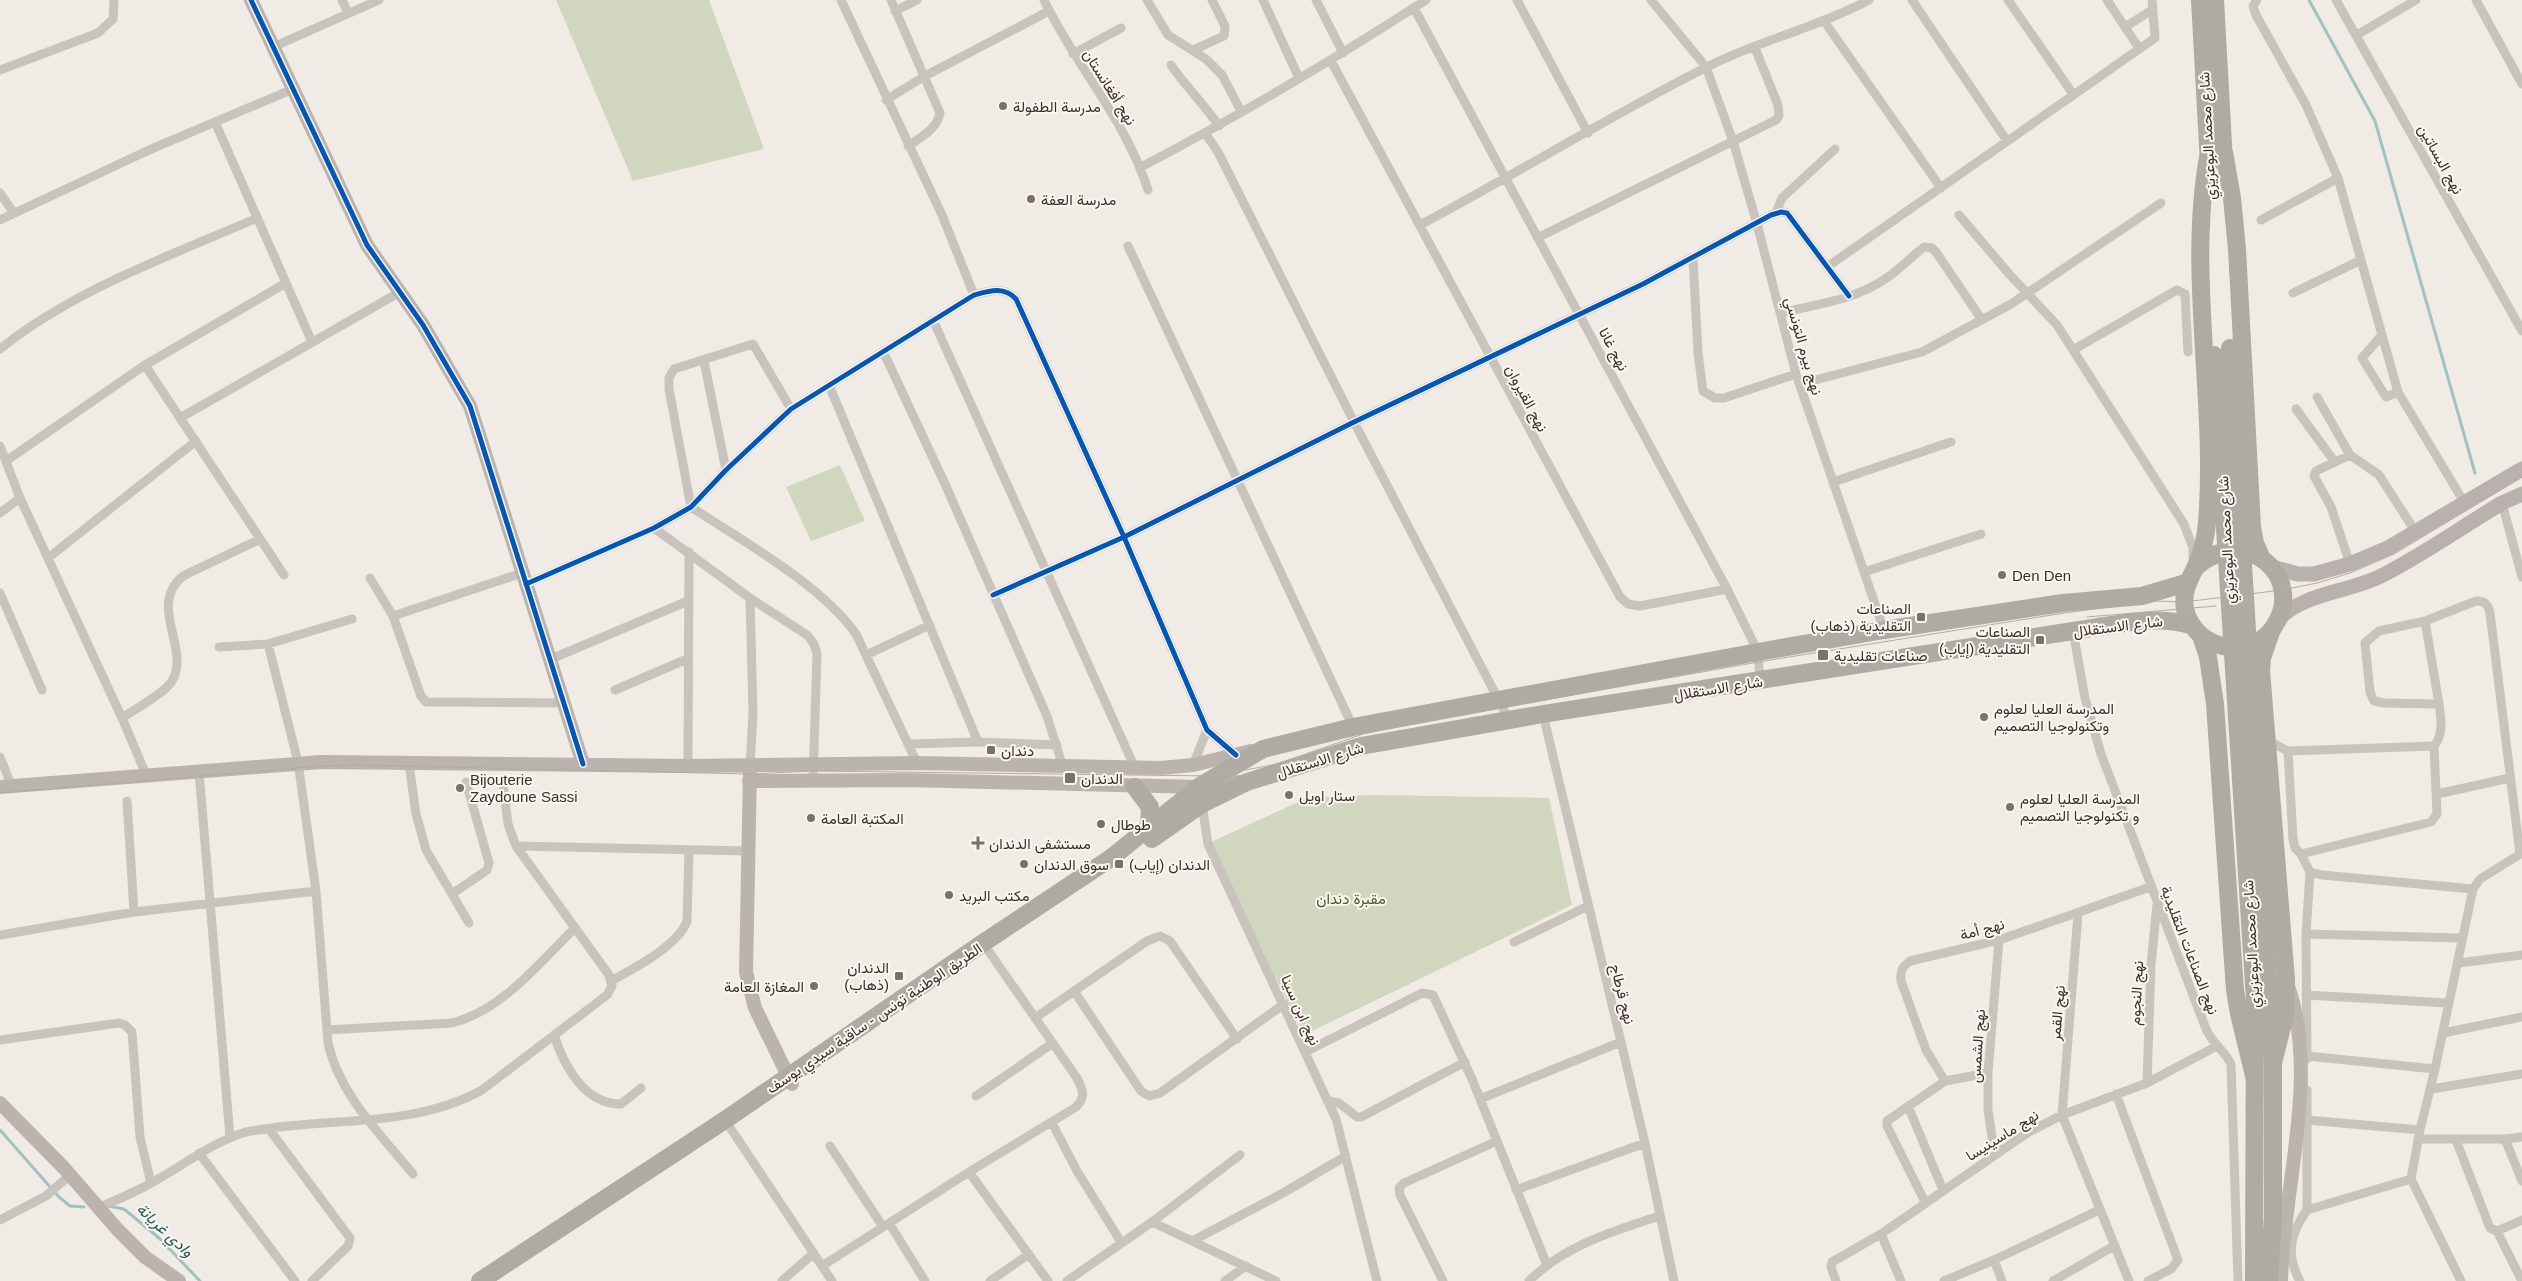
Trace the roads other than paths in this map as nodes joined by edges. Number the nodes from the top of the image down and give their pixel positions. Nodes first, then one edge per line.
1 (114, 0) edge
2 (252, 0) edge
3 (342, 0) edge
4 (379, 0) edge
5 (841, 0) edge
6 (891, 0) edge
7 (917, 0) edge
8 (1044, 0) edge
9 (1147, 0) edge
10 (1212, 0) edge
11 (1263, 0) edge
12 (1316, 0) edge
13 (1426, 0) edge
14 (1517, 0) edge
15 (1868, 0) edge
16 (1912, 0) edge
17 (2008, 0) edge
18 (2107, 0) edge
19 (2152, 0) edge
20 (2200, 0) edge
21 (2215, 0) edge
22 (2336, 0) edge
23 (2416, 0) edge
24 (2476, 0) edge
25 (1652, 1) edge
26 (2256, 1) edge
27 (1856, 3) edge
28 (1414, 8) junction
29 (2152, 10) junction
30 (895, 11) junction
31 (1049, 12) junction
32 (348, 14) junction
33 (1824, 21) junction
34 (2125, 27) junction
35 (1121, 28) dead end
36 (2357, 35) junction
37 (273, 47) junction
38 (1755, 48) junction
39 (2139, 48) junction
40 (1193, 50) junction
41 (1343, 53) junction
42 (1073, 54) junction
43 (1331, 61) junction
44 (1171, 65) dead end
45 (1706, 67) junction
46 (0, 70) edge
47 (925, 76) junction
48 (1299, 78) junction
49 (2522, 84) edge
50 (293, 89) junction
51 (2073, 94) junction
52 (886, 100) junction
53 (1241, 112) junction
54 (215, 122) junction
55 (1218, 126) junction
56 (1206, 133) junction
57 (1588, 133) junction
58 (1733, 141) junction
59 (2007, 141) junction
60 (908, 146) junction
61 (1834, 149) dead end
62 (2216, 152) junction
63 (1141, 167) junction
64 (2338, 178) junction
65 (1506, 180) junction
66 (1941, 188) junction
67 (1148, 190) dead end
68 (0, 193) edge
69 (2161, 203) dead end
70 (13, 212) junction
71 (1776, 213) junction
72 (1959, 215) dead end
73 (257, 218) junction
74 (0, 220) edge
75 (2261, 220) dead end
76 (1758, 224) junction
77 (1420, 225) junction
78 (1539, 236) junction
79 (1128, 246) dead end
80 (1693, 259) junction
81 (2361, 260) junction
82 (1827, 267) junction
83 (286, 283) junction
84 (400, 292) junction
85 (2027, 293) junction
86 (2293, 293) dead end
87 (974, 295) junction
88 (1849, 296) junction
89 (1780, 313) junction
90 (1580, 314) junction
91 (933, 320) junction
92 (1982, 320) junction
93 (2522, 331) edge
94 (2382, 334) junction
95 (312, 342) junction
96 (0, 349) edge
97 (2073, 350) junction
98 (883, 351) junction
99 (2188, 352) dead end
100 (1489, 357) junction
101 (704, 361) junction
102 (145, 365) junction
103 (1796, 374) junction
104 (1800, 384) junction
105 (829, 385) junction
106 (2398, 392) junction
107 (2317, 397) dead end
108 (791, 409) junction
109 (2296, 409) dead end
110 (180, 418) junction
111 (1354, 422) junction
112 (196, 441) junction
113 (1951, 442) dead end
114 (0, 446) edge
115 (2350, 455) junction
116 (6, 461) junction
117 (2334, 461) junction
118 (2522, 469) edge
119 (726, 470) junction
120 (1237, 481) junction
121 (1833, 482) junction
122 (2522, 494) edge
123 (20, 498) junction
124 (2464, 502) junction
125 (2502, 504) junction
126 (691, 506) junction
127 (0, 513) edge
128 (654, 528) junction
129 (2415, 531) junction
130 (1981, 534) dead end
131 (1124, 537) junction
132 (260, 539) junction
133 (689, 552) junction
134 (48, 558) junction
135 (2267, 563) junction
136 (2350, 564) junction
137 (1045, 572) junction
138 (1864, 572) junction
139 (284, 575) dead end
140 (2191, 575) junction
141 (2522, 577) edge
142 (370, 578) dead end
143 (524, 578) junction
144 (1726, 589) junction
145 (0, 594) edge
146 (993, 595) junction
147 (750, 598) junction
148 (688, 601) junction
149 (393, 616) junction
150 (352, 619) dead end
151 (2425, 621) junction
152 (2276, 624) junction
153 (930, 625) junction
154 (1884, 630) junction
155 (2073, 631) junction
156 (2197, 631) junction
157 (268, 644) junction
158 (219, 647) dead end
159 (1758, 652) junction
160 (866, 655) junction
161 (551, 659) junction
162 (688, 659) junction
163 (1760, 682) junction
164 (42, 690) dead end
165 (615, 690) dead end
166 (1500, 700) junction
167 (565, 703) junction
168 (2439, 704) junction
169 (1543, 714) junction
170 (122, 718) junction
171 (1509, 720) junction
172 (1353, 727) junction
173 (1207, 730) junction
174 (2267, 740) junction
175 (978, 742) junction
176 (908, 744) junction
177 (1057, 745) junction
178 (2434, 746) junction
179 (1263, 748) junction
180 (2288, 751) junction
181 (1236, 755) junction
182 (0, 757) edge
183 (298, 762) junction
184 (411, 762) junction
185 (583, 764) junction
186 (917, 764) junction
187 (813, 765) junction
188 (1193, 765) junction
189 (688, 766) junction
190 (750, 766) junction
191 (1064, 767) junction
192 (1134, 768) junction
193 (199, 772) junction
194 (147, 777) junction
195 (2510, 778) junction
196 (750, 781) junction
197 (466, 782) dead end
198 (813, 782) junction
199 (1247, 782) joint
200 (503, 784) dead end
201 (6, 787) edge
202 (1135, 787) junction
203 (2437, 794) junction
204 (1200, 795) junction
205 (127, 801) dead end
206 (1149, 827) junction
207 (516, 846) junction
208 (689, 850) junction
209 (748, 851) junction
210 (2521, 853) edge
211 (2301, 854) junction
212 (2310, 872) junction
213 (2150, 887) junction
214 (2473, 889) junction
215 (316, 891) junction
216 (452, 894) junction
217 (210, 902) junction
218 (2157, 904) junction
219 (1588, 906) junction
220 (134, 912) junction
221 (2078, 914) junction
222 (469, 923) dead end
223 (575, 928) junction
224 (2306, 934) junction
225 (0, 935) edge
226 (2461, 938) junction
227 (1999, 940) junction
228 (1514, 942) dead end
229 (986, 947) junction
230 (2522, 955) edge
231 (2458, 963) junction
232 (611, 980) junction
233 (2286, 980) junction
234 (1074, 991) junction
235 (2306, 995) junction
236 (2448, 1003) junction
237 (1284, 1004) junction
238 (2522, 1017) edge
239 (1035, 1018) junction
240 (327, 1030) junction
241 (2443, 1032) junction
242 (554, 1034) junction
243 (1237, 1039) junction
244 (0, 1040) edge
245 (1621, 1042) junction
246 (1053, 1043) junction
247 (2217, 1046) junction
248 (1305, 1052) junction
249 (2307, 1056) junction
250 (1465, 1062) junction
251 (2273, 1063) junction
252 (2435, 1069) junction
253 (1988, 1073) junction
254 (2522, 1074) edge
255 (791, 1080) junction
256 (2255, 1080) junction
257 (1945, 1081) junction
258 (2146, 1083) junction
259 (641, 1088) dead end
260 (2431, 1089) junction
261 (2116, 1094) junction
262 (976, 1096) dead end
263 (1480, 1099) junction
264 (1328, 1101) junction
265 (0, 1103) edge
266 (1908, 1106) junction
267 (2062, 1115) junction
268 (368, 1119) junction
269 (2307, 1120) junction
270 (1052, 1123) junction
271 (727, 1124) junction
272 (269, 1130) junction
273 (2419, 1134) junction
274 (230, 1137) junction
275 (2522, 1137) edge
276 (2506, 1139) junction
277 (2456, 1140) junction
278 (1497, 1141) junction
279 (1645, 1142) junction
280 (830, 1146) dead end
281 (1999, 1151) junction
282 (199, 1153) junction
283 (1240, 1155) dead end
284 (1346, 1156) junction
285 (969, 1172) junction
286 (413, 1174) dead end
287 (70, 1176) junction
288 (2411, 1179) junction
289 (2522, 1181) edge
290 (151, 1183) junction
291 (1516, 1190) junction
292 (1943, 1190) junction
293 (1925, 1202) junction
294 (98, 1208) junction
295 (2099, 1210) junction
296 (2308, 1210) junction
297 (1659, 1216) junction
298 (0, 1220) edge
299 (2522, 1220) edge
300 (1152, 1222) junction
301 (886, 1225) junction
302 (2497, 1230) junction
303 (1881, 1234) junction
304 (1194, 1240) junction
305 (1121, 1242) junction
306 (2114, 1246) junction
307 (814, 1253) junction
308 (1029, 1254) junction
309 (1994, 1260) junction
310 (1546, 1265) junction
311 (822, 1266) junction
312 (1246, 1266) junction
313 (2520, 1270) edge
314 (172, 1279) edge
315 (2158, 1279) edge
316 (295, 1281) edge
317 (312, 1281) edge
318 (480, 1281) edge
319 (497, 1281) edge
320 (782, 1281) edge
321 (832, 1281) edge
322 (925, 1281) edge
323 (990, 1281) edge
324 (1048, 1281) edge
325 (1067, 1281) edge
326 (1225, 1281) edge
327 (1276, 1281) edge
328 (1377, 1281) edge
329 (1443, 1281) edge
330 (1529, 1281) edge
331 (1674, 1281) edge
332 (1836, 1281) edge
333 (1901, 1281) edge
334 (1944, 1281) edge
335 (2002, 1281) edge
336 (2055, 1281) edge
337 (2129, 1281) edge
338 (2148, 1281) edge
339 (2238, 1281) edge
340 (2254, 1281) edge
341 (2268, 1281) edge
342 (2281, 1281) edge
343 (2300, 1281) edge
344 (2461, 1281) edge
345 (2522, 1281) edge

1 - 46 street
2 - 37 main road
3 - 32 street
4 - 32 street
5 - 52 street
6 - 30 street
7 - 30 street
8 - 31 street, نهج أفغانستان
9 - 40 street
10 - 40 street
11 - 48 street
12 - 41 street
13 - 28 street
14 - 57 street
15 - 27 street
16 - 59 street
17 - 51 street
18 - 34 street
19 - 29 street
20 - 62 highway, شارع محمد البوعزيزي
21 - 62 highway, شارع محمد البوعزيزي
22 - 36 street, نهج البساتين
23 - 36 street
24 - 49 street
25 - 45 street, نهج بيرم التونسي
26 - 64 street
27 - 33 street
28 - 41 street
28 - 65 street, نهج غانا
29 - 34 street
29 - 39 street
30 - 47 street
31 - 42 street, نهج أفغانستان
31 - 47 street
32 - 37 street
33 - 38 street
33 - 66 street
34 - 39 street
35 - 42 street
36 - 93 street, نهج البساتين
37 - 50 main road
38 - 45 street
38 - 58 street
39 - 51 street
40 - 53 street
41 - 43 street
42 - 63 street, نهج أفغانستان
43 - 48 street
43 - 77 street, نهج القيروان
44 - 55 street
45 - 57 street
45 - 58 street, نهج بيرم التونسي
47 - 52 street
47 - 60 street
48 - 53 street
50 - 54 street
50 - 84 main road
51 - 59 street
52 - 60 street
53 - 55 street
54 - 70 street
54 - 73 street
55 - 56 street
56 - 63 street
56 - 111 street
57 - 65 street
58 - 76 street, نهج بيرم التونسي
58 - 78 street
59 - 66 street
60 - 87 street
61 - 71 street
62 - 135 highway
62 - 140 highway
62 - 251 highway, شارع محمد البوعزيزي, bridge
62 - 256 highway, شارع محمد البوعزيزي, bridge
63 - 67 street, نهج أفغانستان
64 - 75 street
64 - 81 street
65 - 77 street
65 - 78 street, نهج غانا
66 - 82 street
68 - 70 street
69 - 85 street
70 - 74 street
71 - 76 street
71 - 82 street
72 - 85 street
73 - 83 street
73 - 96 street
76 - 80 street
76 - 89 street, نهج بيرم التونسي
77 - 100 street, نهج القيروان
78 - 90 street, نهج غانا
79 - 120 street
80 - 90 street
80 - 103 street
81 - 86 street
81 - 94 street
82 - 88 street
83 - 95 street
83 - 102 street
84 - 95 street
84 - 143 main road
85 - 92 street
85 - 97 street
87 - 91 street
87 - 131 street
88 - 89 street
88 - 92 street
89 - 103 street, نهج بيرم التونسي
90 - 100 street
90 - 144 street, نهج غانا
91 - 98 street
91 - 137 street
92 - 104 street
94 - 106 street
94 - 106 street
95 - 110 street
97 - 99 street
97 - 140 street
98 - 105 street
98 - 146 street
100 - 111 street
100 - 144 street, نهج القيروان
101 - 108 street
101 - 119 street
101 - 126 street
102 - 110 street
102 - 116 street
103 - 104 street, نهج بيرم التونسي
104 - 121 street, نهج بيرم التونسي
105 - 108 street
105 - 153 street
106 - 124 street
107 - 115 street
108 - 119 street
109 - 117 street
110 - 112 street
111 - 120 street
111 - 166 street
112 - 132 street
112 - 134 street
113 - 121 street
114 - 116 street
115 - 117 street
115 - 129 street
116 - 123 street
117 - 136 street
118 - 124 main road
119 - 126 street
120 - 131 street
120 - 172 street
121 - 138 street, نهج بيرم التونسي
122 - 125 main road
123 - 127 street
123 - 134 street
124 - 129 main road
125 - 141 street
125 - 152 main road
126 - 128 street
126 - 160 street
128 - 133 street
128 - 143 street
129 - 136 main road
130 - 138 street
131 - 137 street
131 - 173 street
132 - 139 street
132 - 170 street
133 - 147 street
133 - 148 street
134 - 170 street
135 - 136 main road
135 - 140 highway
135 - 152 highway
137 - 146 street
137 - 192 street
138 - 154 street, نهج بيرم التونسي
140 - 154 highway, شارع الاستقلال
140 - 156 highway
142 - 149 street
143 - 149 street
143 - 161 main road
144 - 159 street, نهج غانا
145 - 164 street
146 - 177 street
147 - 187 street
147 - 190 street
148 - 161 street
148 - 162 street
149 - 167 street
150 - 157 street
151 - 168 street
151 - 168 street
151 - 195 street
152 - 156 highway
152 - 174 highway, شارع محمد البوعزيزي
153 - 160 street
153 - 175 street
154 - 159 highway, شارع الاستقلال
155 - 156 highway, شارع الاستقلال
155 - 163 highway, شارع الاستقلال
155 - 213 street, نهج الصناعات التقليدية
156 - 256 highway, شارع محمد البوعزيزي
157 - 158 street
157 - 183 street
159 - 163 street, نهج غانا
159 - 166 highway, شارع الاستقلال
160 - 176 street
161 - 167 main road
162 - 165 street
162 - 189 street
163 - 169 highway, شارع الاستقلال
166 - 171 street
166 - 172 highway, شارع الاستقلال
167 - 185 main road
168 - 178 street
169 - 171 highway, شارع الاستقلال
169 - 219 street, نهج قرطاج
170 - 194 street
171 - 199 highway, شارع الاستقلال
172 - 179 highway, شارع الاستقلال
173 - 181 street
173 - 188 street
174 - 180 street
174 - 233 highway, شارع محمد البوعزيزي
175 - 176 street
175 - 177 street
176 - 186 street
177 - 191 street
178 - 180 street
178 - 203 street
179 - 181 main road
179 - 204 highway, الطريق الوطنية تونس - ساقية سيدي يوسف
180 - 211 street
181 - 188 main road
182 - 201 street
183 - 184 main road
183 - 193 main road
183 - 215 street
184 - 185 main road
184 - 216 street
185 - 189 main road
186 - 187 main road
186 - 191 main road
187 - 190 main road
187 - 198 street
188 - 192 main road
189 - 190 main road
190 - 196 main road
191 - 192 main road
193 - 194 main road
193 - 217 street
194 - 201 main road
195 - 203 street
195 - 210 street
196 - 198 main road
196 - 209 main road
197 - 216 street
198 - 202 main road
199 - 204 highway, الطريق الوطنية تونس - ساقية سيدي يوسف
200 - 207 street
202 - 204 main road
202 - 206 highway
203 - 211 street
204 - 206 highway, الطريق الوطنية تونس - ساقية سيدي يوسف
204 - 229 highway, الطريق الوطنية تونس - ساقية سيدي يوسف
204 - 237 street, نهج ابن سينا
205 - 220 street
206 - 229 highway, الطريق الوطنية تونس - ساقية سيدي يوسف
207 - 208 street
207 - 223 street
208 - 209 street
208 - 232 street
209 - 255 main road
210 - 214 street
211 - 212 street
212 - 214 street
212 - 224 street
213 - 218 street, نهج الصناعات التقليدية
213 - 221 street, نهج أمة
214 - 226 street
215 - 217 street
215 - 240 street
216 - 222 street
217 - 220 street
217 - 274 street
218 - 247 street, نهج الصناعات التقليدية
218 - 258 street, نهج النجوم
219 - 228 street
219 - 245 street, نهج قرطاج
220 - 225 street
221 - 227 street, نهج أمة
221 - 267 street, نهج القمر
223 - 232 street
223 - 240 street
224 - 226 street
224 - 235 street
226 - 231 street
227 - 253 street, نهج الشمس
227 - 257 street, نهج أمة
229 - 239 street
229 - 255 highway, الطريق الوطنية تونس - ساقية سيدي يوسف
230 - 231 street
231 - 236 street
232 - 242 street
233 - 251 highway, شارع محمد البوعزيزي
233 - 342 main road
234 - 239 street
234 - 243 street
234 - 243 street
235 - 236 street
235 - 249 street
236 - 241 street
237 - 243 street
237 - 248 street, نهج ابن سينا
238 - 241 street
239 - 246 street
240 - 268 street
241 - 252 street
242 - 259 street
242 - 268 street
244 - 290 street
245 - 263 street
245 - 279 street, نهج قرطاج
246 - 262 street
246 - 270 street
247 - 258 street, نهج ماسينيسا
247 - 339 street, نهج الصناعات التقليدية
248 - 250 street
248 - 264 street, نهج ابن سينا
249 - 252 street
249 - 269 street
250 - 263 street
250 - 264 street
251 - 341 highway, شارع محمد البوعزيزي
252 - 260 street
253 - 257 street
253 - 281 street, نهج الشمس
254 - 260 street
255 - 271 highway, الطريق الوطنية تونس - ساقية سيدي يوسف
256 - 340 highway, شارع محمد البوعزيزي
257 - 266 street
258 - 261 street, نهج ماسينيسا
260 - 273 street
261 - 267 street, نهج ماسينيسا
261 - 315 street
263 - 278 street
264 - 284 street, نهج ابن سينا
265 - 287 main road
266 - 292 street
266 - 293 street
267 - 281 street, نهج ماسينيسا
267 - 295 street
268 - 272 street
268 - 286 street
269 - 273 street
269 - 296 street
270 - 285 street
270 - 305 street
271 - 307 street
271 - 318 highway, الطريق الوطنية تونس - ساقية سيدي يوسف
271 - 319 highway, الطريق الوطنية تونس - ساقية سيدي يوسف
272 - 274 street
272 - 317 street
273 - 277 street
273 - 288 street
274 - 282 street
275 - 276 street
276 - 277 street
276 - 289 street
277 - 302 street
278 - 291 street
278 - 329 street
279 - 291 street
279 - 297 street, نهج قرطاج
280 - 301 street
281 - 292 street, نهج ماسينيسا
282 - 290 street
282 - 316 street
283 - 300 street
284 - 304 street
284 - 328 street, نهج ابن سينا
285 - 301 street
285 - 308 street
287 - 294 main road
287 - 298 street
288 - 296 street
288 - 344 street
290 - 294 street
291 - 310 street
292 - 293 street, نهج ماسينيسا
293 - 303 street, نهج ماسينيسا
294 - 314 main road
295 - 306 street
295 - 309 street
296 - 343 street
297 - 310 street
297 - 331 street, نهج قرطاج
299 - 302 street
300 - 304 street
300 - 305 street
301 - 311 street
301 - 322 street
302 - 313 street
303 - 332 street, نهج ماسينيسا
303 - 333 street
304 - 312 street
305 - 325 street
306 - 336 street
306 - 337 street
307 - 311 street
307 - 320 street
308 - 323 street
308 - 324 street
309 - 334 street
309 - 335 street
310 - 330 street
311 - 321 street
312 - 326 street
312 - 327 street
313 - 345 street
315 - 338 street

